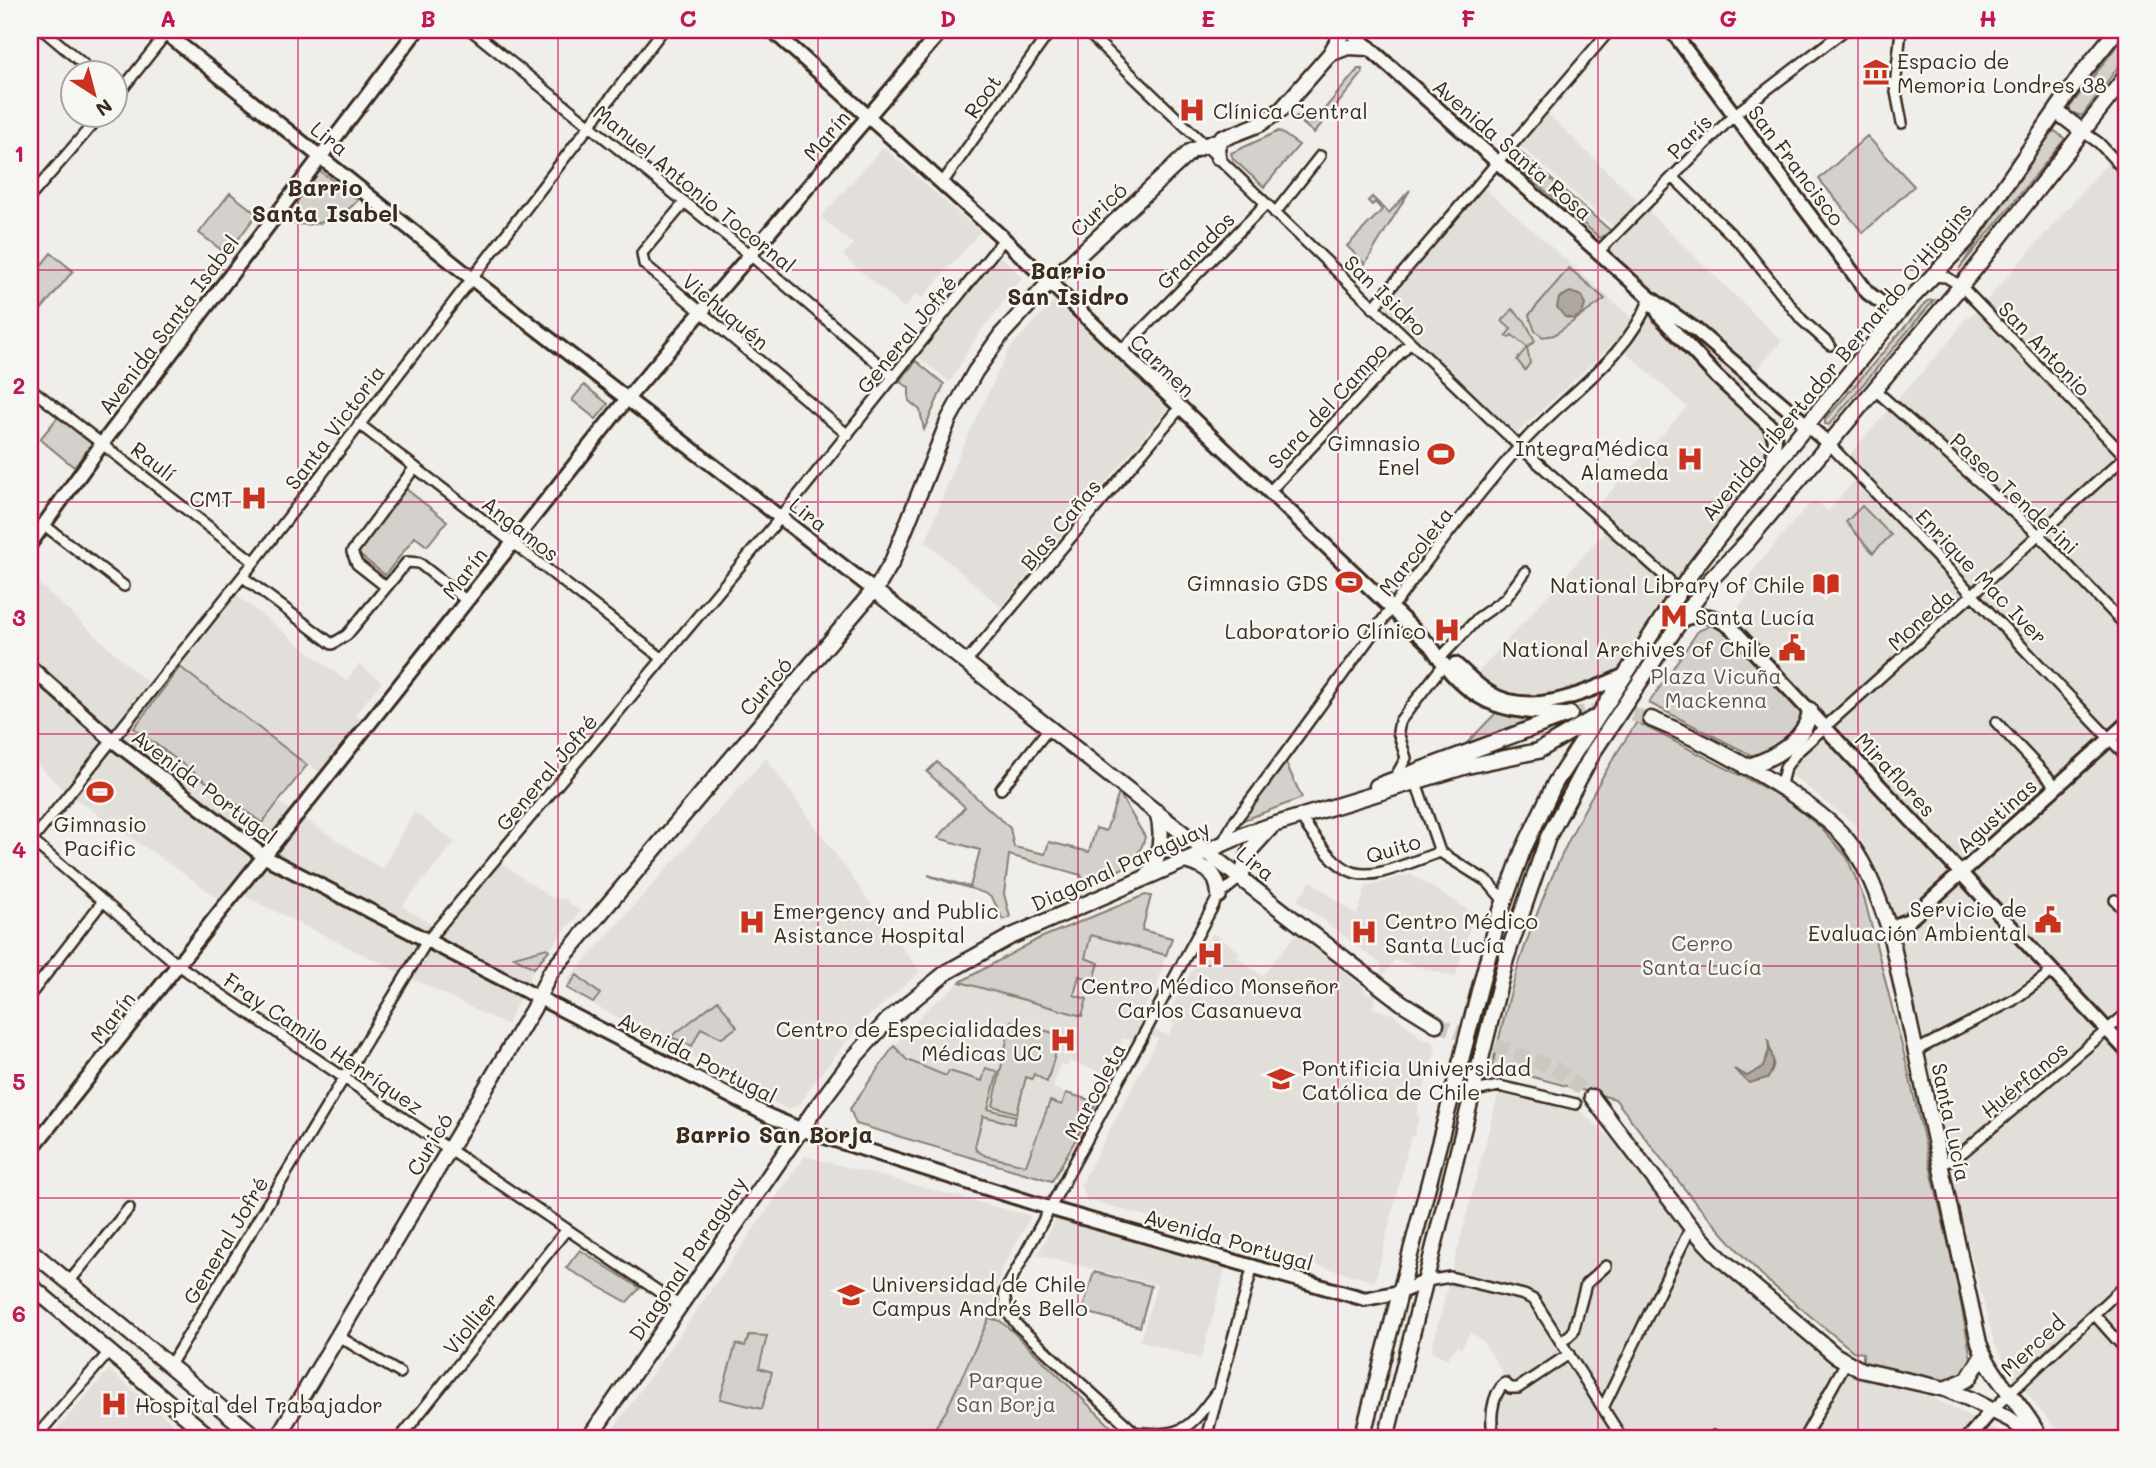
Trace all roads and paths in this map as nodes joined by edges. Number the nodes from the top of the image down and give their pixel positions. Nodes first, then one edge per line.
1 (43, 30) edge
2 (417, 30) edge
3 (471, 30) edge
4 (663, 30) edge
5 (772, 30) edge
6 (942, 30) edge
7 (1051, 30) edge
8 (1085, 30) edge
9 (1346, 30) edge
10 (1610, 30) edge
11 (1671, 30) edge
12 (1845, 30) edge
13 (1902, 30) edge
14 (2117, 30) edge
15 (165, 31) edge
16 (1369, 48) junction
17 (1330, 54) junction
18 (78, 60) edge
19 (2126, 76) edge
20 (130, 77) edge
21 (2056, 111) junction
22 (1735, 114) junction
23 (869, 115) junction
24 (1902, 122) dead end
25 (590, 125) junction
26 (88, 130) edge
27 (2082, 131) junction
28 (1222, 137) junction
29 (1204, 144) junction
30 (1320, 156) dead end
31 (319, 157) junction
32 (1218, 157) junction
33 (1497, 160) junction
34 (2126, 172) edge
35 (1673, 177) junction
36 (943, 182) junction
37 (30, 197) edge
38 (685, 202) junction
39 (1266, 204) junction
40 (1275, 213) junction
41 (1004, 239) junction
42 (1599, 251) junction
43 (749, 254) junction
44 (1932, 276) junction
45 (471, 278) junction
46 (1049, 283) junction
47 (1961, 286) junction
48 (1650, 298) junction
49 (1373, 308) junction
50 (1902, 309) junction
51 (699, 312) junction
52 (1410, 343) junction
53 (1830, 345) dead end
54 (1121, 351) junction
55 (894, 377) junction
56 (30, 388) edge
57 (1875, 390) junction
58 (626, 400) junction
59 (1180, 408) junction
60 (359, 424) junction
61 (1808, 426) junction
62 (848, 435) junction
63 (102, 444) junction
64 (1829, 444) junction
65 (1519, 446) junction
66 (2126, 456) edge
67 (415, 467) junction
68 (1772, 468) junction
69 (1269, 492) junction
70 (780, 518) junction
71 (44, 524) junction
72 (2039, 535) junction
73 (30, 544) edge
74 (513, 544) junction
75 (254, 562) junction
76 (1525, 572) dead end
77 (243, 577) junction
78 (1669, 580) dead end
79 (124, 586) dead end
80 (385, 586) junction
81 (874, 591) junction
82 (1975, 594) junction
83 (467, 601) junction
84 (1392, 609) junction
85 (1681, 620) junction
86 (2126, 626) edge
87 (663, 659) junction
88 (1444, 659) junction
89 (966, 662) junction
90 (30, 667) edge
91 (1623, 676) junction
92 (1810, 710) junction
93 (1569, 714) joint
94 (1596, 716) junction
95 (1651, 719) tunnel mouth
96 (1996, 722) dead end
97 (2126, 724) edge
98 (1049, 727) junction
99 (1826, 727) junction
100 (2110, 739) junction
101 (112, 740) junction
102 (2126, 756) edge
103 (1745, 767) junction
104 (1393, 779) junction
105 (1416, 782) junction
106 (2057, 786) junction
107 (1780, 788) junction
108 (1001, 789) dead end
109 (1357, 797) junction
110 (1157, 812) junction
111 (1299, 815) junction
112 (1276, 822) junction
113 (30, 841) edge
114 (1223, 842) junction
115 (1204, 850) junction
116 (1440, 852) junction
117 (265, 857) junction
118 (1180, 860) junction
119 (1961, 873) junction
120 (1149, 874) junction
121 (1240, 878) junction
122 (1219, 895) junction
123 (2115, 900) dead end
124 (103, 901) junction
125 (1504, 901) junction
126 (2126, 912) edge
127 (1889, 928) junction
128 (427, 941) junction
129 (178, 965) junction
130 (2053, 971) junction
131 (30, 995) edge
132 (538, 998) junction
133 (2126, 1014) edge
134 (1436, 1024) tunnel mouth
135 (2108, 1031) junction
136 (2126, 1050) edge
137 (1914, 1051) junction
138 (344, 1078) junction
139 (1475, 1091) junction
140 (1592, 1097) tunnel mouth
141 (1576, 1104) dead end
142 (800, 1129) junction
143 (450, 1150) junction
144 (30, 1151) edge
145 (1940, 1166) junction
146 (130, 1208) dead end
147 (1052, 1209) junction
148 (1692, 1227) junction
149 (567, 1229) junction
150 (30, 1250) edge
151 (1252, 1265) junction
152 (1606, 1266) dead end
153 (1427, 1281) junction
154 (69, 1282) junction
155 (2126, 1284) edge
156 (30, 1285) edge
157 (1400, 1292) junction
158 (680, 1307) junction
159 (2094, 1314) junction
160 (338, 1336) junction
161 (1562, 1342) junction
162 (2126, 1350) edge
163 (109, 1352) junction
164 (1569, 1354) junction
165 (1983, 1355) junction
166 (1846, 1362) junction
167 (170, 1365) junction
168 (400, 1373) dead end
169 (1220, 1388) junction
170 (1945, 1389) junction
171 (2008, 1394) junction
172 (1603, 1408) junction
173 (1992, 1410) junction
174 (1137, 1435) edge
175 (35, 1438) edge
176 (211, 1438) edge
177 (257, 1438) edge
178 (277, 1438) edge
179 (400, 1438) edge
180 (589, 1438) edge
181 (1206, 1438) edge
182 (1362, 1438) edge
183 (1386, 1438) edge
184 (1495, 1438) edge
185 (1622, 1438) edge
186 (1804, 1438) edge
187 (1968, 1438) edge
188 (2034, 1438) edge
189 (2040, 1438) edge

1 - 18 street
2 - 31 main road, Avenida Santa Isabel
3 - 25 street, Manuel Antonio Tocornal
4 - 25 street, Santa Victoria
5 - 23 main road, Carmen
6 - 23 main road, Marín
7 - 36 street, Root
8 - 29 street, San Isidro
9 - 16 main road, Avenida Santa Rosa
9 - 17 main road, Curicó
10 - 33 street
11 - 22 main road, San Francisco
12 - 22 street, París
13 - 24 street
14 - 21 main road, Avenida Libertador Bernardo O'Higgins
15 - 20 street
15 - 31 main road, Lira
16 - 17 main road
16 - 33 main road, Avenida Santa Rosa
17 - 28 main road, Curicó
19 - 27 main road
21 - 27 main road
21 - 44 main road, Avenida Libertador Bernardo O'Higgins
22 - 35 street, París
22 - 50 main road, San Francisco
23 - 36 main road, Carmen
23 - 43 main road, Marín
25 - 38 street, Manuel Antonio Tocornal
25 - 45 street, Santa Victoria
26 - 37 street
27 - 34 street
27 - 47 main road
28 - 29 main road, Curicó
28 - 32 main road
29 - 32 street, San Isidro
29 - 46 main road, Curicó
30 - 40 street
31 - 45 main road, Lira
31 - 63 main road, Avenida Santa Isabel
32 - 39 street, San Isidro
33 - 42 main road, Avenida Santa Rosa
33 - 49 street
35 - 42 street, París
35 - 53 street
36 - 41 main road, Carmen
38 - 43 street, Manuel Antonio Tocornal
38 - 51 street, Vichuquén
39 - 40 street, San Isidro
39 - 54 street, Granados
40 - 49 street, San Isidro
41 - 46 main road, Carmen
41 - 55 street, General Jofré
42 - 48 main road, Avenida Santa Rosa
43 - 51 main road, Marín
43 - 55 street, Manuel Antonio Tocornal
44 - 47 street, San Antonio
44 - 50 main road, Avenida Libertador Bernardo O'Higgins
45 - 58 main road, Lira
45 - 60 street, Santa Victoria
46 - 54 main road, Carmen
46 - 81 main road, Curicó
47 - 57 main road
47 - 66 street, San Antonio
48 - 61 main road, Avenida Santa Rosa
48 - 65 street, Marcoleta
48 - 68 main road, Avenida Santa Rosa
49 - 52 street, San Isidro
50 - 61 main road, Avenida Libertador Bernardo O'Higgins
51 - 58 main road, Marín
51 - 62 street, Vichuquén
52 - 65 street, San Isidro
52 - 69 street, Sara del Campo
54 - 59 main road, Carmen
55 - 62 street, General Jofré
56 - 63 street, Raulí
57 - 64 main road
57 - 72 street, Paseo Tenderini
58 - 70 main road, Lira
58 - 74 main road, Marín
59 - 69 main road, Carmen
59 - 89 street, Blas Cañas
60 - 67 street, Angamos
60 - 75 street, Santa Victoria
61 - 64 main road, Enrique Mac Iver
61 - 68 main road, Avenida Libertador Bernardo O'Higgins
62 - 70 street, General Jofré
63 - 71 main road, Avenida Santa Isabel
63 - 75 street, Raulí
64 - 82 street, Enrique Mac Iver
64 - 85 main road
65 - 78 street, San Isidro
65 - 84 street, Marcoleta
66 - 72 street, Moneda
67 - 74 street, Angamos
67 - 80 street
68 - 91 main road, Avenida Libertador Bernardo O'Higgins
69 - 84 main road, Carmen
70 - 81 main road, Lira
70 - 87 street, General Jofré
71 - 73 main road, Avenida Santa Isabel
71 - 79 street
72 - 82 street, Moneda
72 - 86 street, Paseo Tenderini
74 - 83 main road, Marín
74 - 87 street, Angamos
75 - 77 street, Santa Victoria
76 - 88 street
77 - 80 street
77 - 101 street, Santa Victoria
80 - 83 street
81 - 89 main road, Lira
81 - 132 main road, Curicó
82 - 99 street, Moneda
82 - 100 street, Enrique Mac Iver
83 - 117 main road, Marín
84 - 88 main road, Carmen
84 - 114 street, Marcoleta
85 - 92 main road, Miraflores
85 - 139 main road
87 - 128 street, General Jofré
88 - 91 main road, Carmen
88 - 93 main road, Carmen
88 - 104 street
89 - 98 main road, Lira
90 - 101 main road, Avenida Portugal
91 - 94 main road, Avenida Libertador Bernardo O'Higgins
92 - 99 main road, Miraflores
92 - 103 main road
93 - 104 main road, Diagonal Paraguay
94 - 105 main road, Diagonal Paraguay
94 - 125 main road, Avenida Libertador Bernardo O'Higgins
95 - 103 main road, Santa Lucía
96 - 106 street
97 - 100 main road, Agustinas
98 - 108 street
98 - 110 main road, Lira
99 - 107 street, Moneda
99 - 119 main road, Miraflores
100 - 102 street, Enrique Mac Iver
100 - 106 main road, Agustinas
101 - 113 street, Santa Victoria
101 - 117 main road, Avenida Portugal
103 - 107 main road, Santa Lucía
104 - 109 main road, Diagonal Paraguay
105 - 109 main road, Diagonal Paraguay
105 - 116 street
106 - 119 main road, Agustinas
107 - 127 main road, Santa Lucía
109 - 111 main road, Diagonal Paraguay
110 - 115 main road, Lira
110 - 120 main road
111 - 112 main road, Diagonal Paraguay
111 - 116 street, Quito
112 - 114 main road, Diagonal Paraguay
112 - 121 main road
113 - 124 street, Fray Camilo Henríquez
114 - 115 main road, Diagonal Paraguay
115 - 118 main road, Diagonal Paraguay
115 - 121 main road, Lira
116 - 125 street
117 - 128 main road, Avenida Portugal
117 - 129 main road, Marín
118 - 120 main road, Diagonal Paraguay
118 - 122 main road
119 - 127 main road, Agustinas
119 - 130 main road, Miraflores
120 - 142 main road, Diagonal Paraguay
121 - 122 street, Marcoleta
121 - 134 main road, Lira
122 - 147 street, Marcoleta
123 - 126 street
124 - 129 street, Fray Camilo Henríquez
124 - 131 street
125 - 157 main road, Avenida Libertador Bernardo O'Higgins
127 - 137 main road, Santa Lucía
128 - 132 main road, Avenida Portugal
128 - 138 street, General Jofré
129 - 138 street, Fray Camilo Henríquez
129 - 144 main road, Marín
130 - 135 main road, Miraflores
130 - 137 street
132 - 142 main road, Avenida Portugal
132 - 143 main road, Curicó
133 - 135 street, Huérfanos
135 - 136 main road, Miraflores
135 - 145 street, Huérfanos
137 - 145 main road, Santa Lucía
138 - 143 street, Fray Camilo Henríquez
138 - 167 street, General Jofré
139 - 141 street
139 - 153 main road
140 - 148 main road
142 - 147 main road, Avenida Portugal
142 - 158 main road, Diagonal Paraguay
143 - 149 street, Fray Camilo Henríquez
143 - 160 main road, Curicó
145 - 165 main road, Santa Lucía
146 - 154 street
147 - 151 main road, Avenida Portugal
147 - 174 street, Marcoleta
148 - 166 main road
148 - 172 street
149 - 158 street, Fray Camilo Henríquez
149 - 179 street, Viollier
150 - 154 main road
151 - 157 main road, Avenida Portugal
151 - 169 street
152 - 161 street
153 - 157 main road, Avenida Portugal
153 - 161 street
153 - 183 main road
154 - 167 main road
155 - 159 street, Merced
156 - 163 main road
157 - 182 main road, Avenida Libertador Bernardo O'Higgins
158 - 180 main road, Diagonal Paraguay
159 - 162 street
159 - 171 street, Merced
160 - 168 street
160 - 178 main road, Curicó
161 - 164 street
163 - 175 street
163 - 176 main road
164 - 172 street
164 - 184 street
165 - 170 main road
165 - 171 main road, Santa Lucía
166 - 170 main road
166 - 186 street
167 - 177 main road
169 - 174 street
169 - 181 street
170 - 173 main road
171 - 173 street, Merced
171 - 189 main road, Santa Lucía
172 - 185 street
173 - 187 main road, Merced
173 - 188 main road

